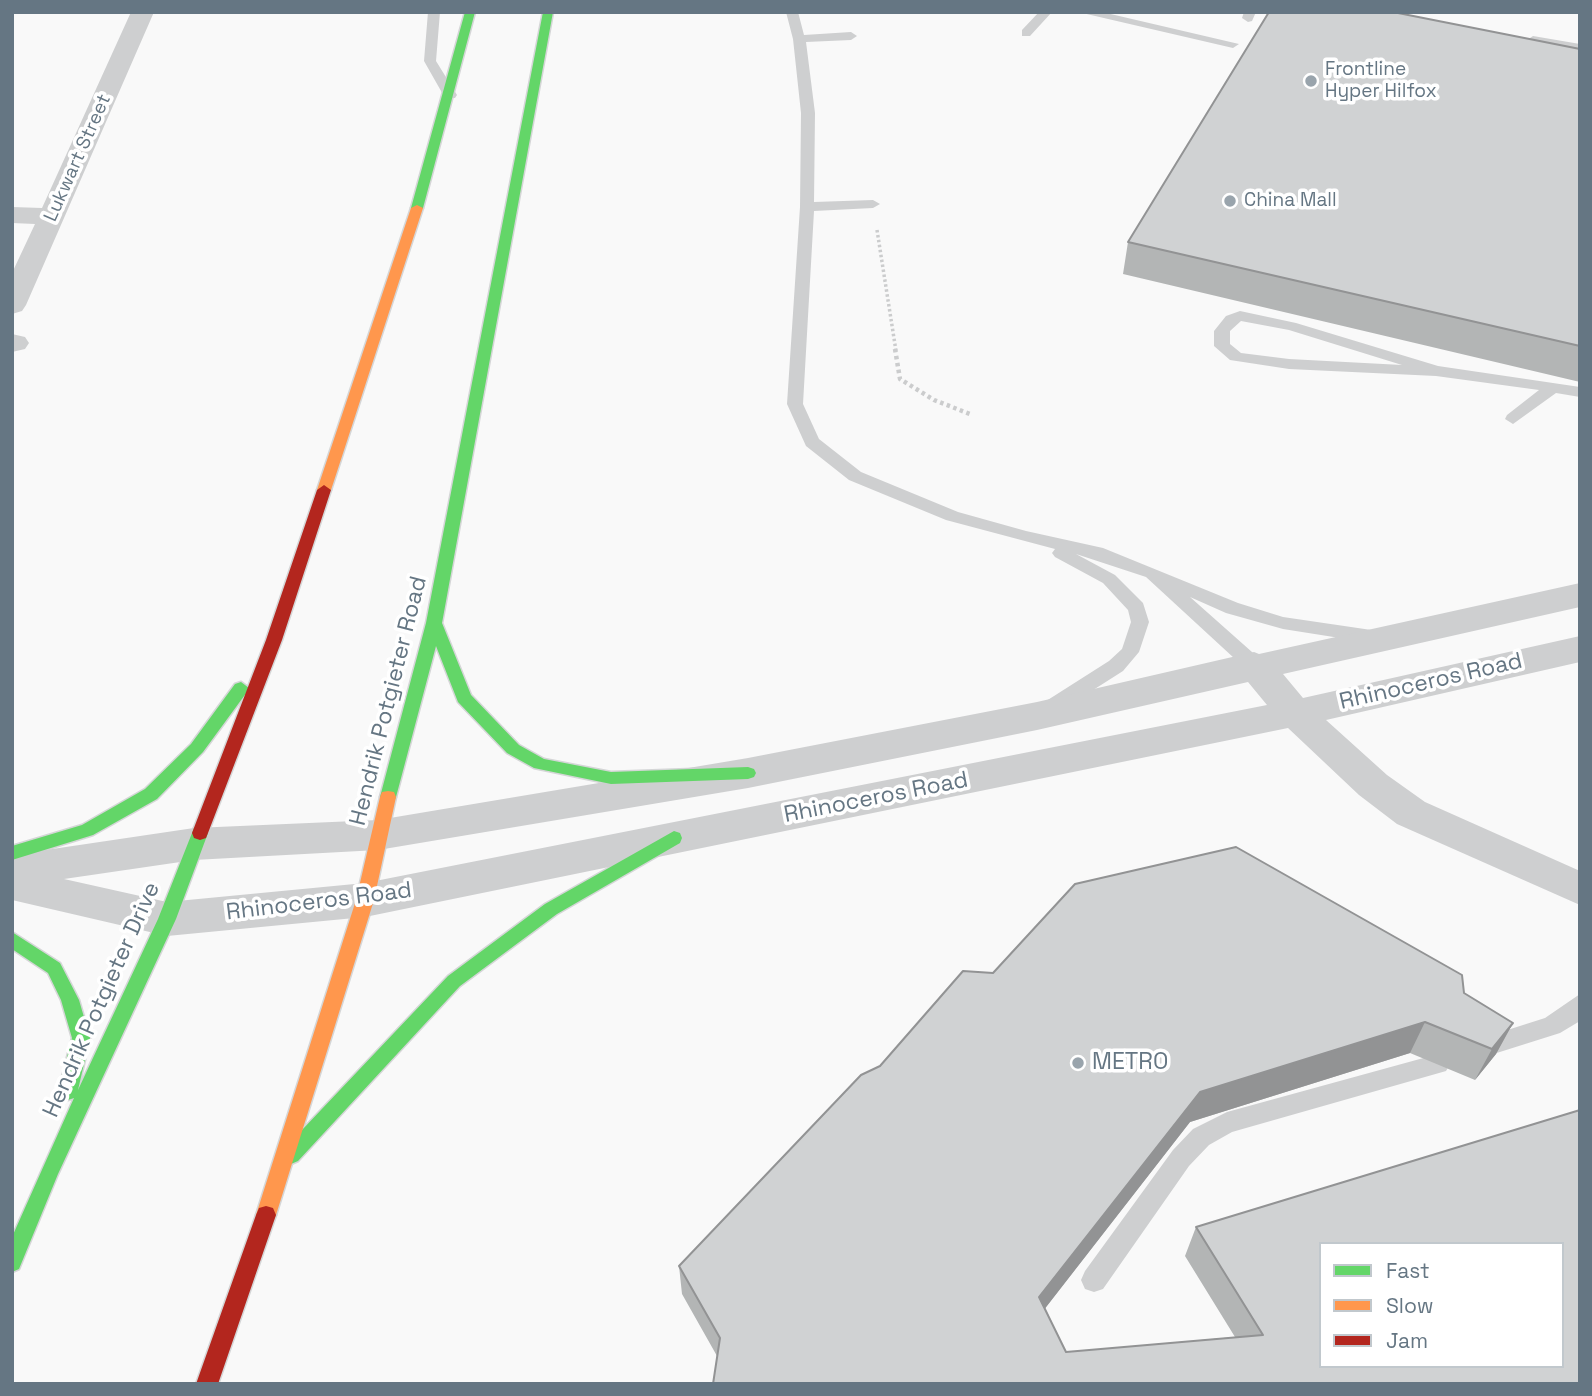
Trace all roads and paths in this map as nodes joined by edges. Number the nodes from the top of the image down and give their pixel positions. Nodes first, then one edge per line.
1 (143, 12) edge
2 (434, 12) edge
3 (470, 12) edge
4 (548, 12) edge
5 (792, 12) edge
6 (1046, 12) edge
7 (1084, 12) edge
8 (1026, 33) dead end
9 (851, 36) dead end
10 (1513, 36) edge
11 (799, 39) junction
12 (1233, 44) dead end
13 (1580, 48) edge
14 (450, 95) junction
15 (873, 205) joint
16 (807, 207) junction
17 (12, 215) edge
18 (52, 216) junction
19 (12, 305) edge
20 (1436, 371) junction
21 (1553, 387) junction
22 (1580, 392) edge
23 (970, 414) dead end
24 (1513, 419) dead end
25 (1025, 537) junction
26 (1152, 573) junction
27 (1580, 595) edge
28 (435, 623) junction
29 (1385, 638) junction
30 (274, 640) junction
31 (1580, 649) edge
32 (1254, 666) junction
33 (1295, 713) junction
34 (1037, 716) junction
35 (748, 773) junction
36 (379, 835) junction
37 (674, 838) junction
38 (194, 844) junction
39 (12, 853) edge
40 (12, 871) edge
41 (12, 884) edge
42 (1580, 889) edge
43 (365, 900) junction
44 (167, 919) junction
45 (12, 939) edge
46 (1580, 1003) edge
47 (1484, 1047) edge
48 (1438, 1064) edge
49 (285, 1161) junction
50 (49, 1173) junction
51 (12, 1262) edge
52 (1094, 1280) dead end
53 (206, 1384) edge

1 - 18 street, Lukwart Street
2 - 14 lane
3 - 14 main road
4 - 28 main road, Hendrik Potgieter Road
5 - 11 lane
6 - 8 lane
7 - 12 lane
9 - 11 lane
10 - 13 lane
11 - 16 lane
14 - 30 main road
15 - 16 lane
15 - 23 path
16 - 25 lane
17 - 18 street
18 - 19 street, Lukwart Street
20 - 20 lane
20 - 21 lane
21 - 22 lane
21 - 24 lane
25 - 26 lane
25 - 34 lane
26 - 29 lane
26 - 32 lane
27 - 29 street
28 - 35 main road
28 - 36 main road, Hendrik Potgieter Road
29 - 32 street
30 - 38 main road
30 - 39 main road
31 - 33 street, Rhinoceros Road
32 - 33 street
32 - 34 street
33 - 37 street, Rhinoceros Road
33 - 42 street
34 - 35 street
35 - 36 street
36 - 38 street
36 - 43 main road, Hendrik Potgieter Road
37 - 43 street, Rhinoceros Road
37 - 49 main road
38 - 40 street
38 - 44 main road, Hendrik Potgieter Drive
41 - 44 street, Rhinoceros Road
43 - 44 street, Rhinoceros Road
43 - 49 main road, Hendrik Potgieter Road
44 - 50 main road, Hendrik Potgieter Drive
45 - 50 main road
46 - 47 lane
48 - 52 lane
49 - 53 main road, Hendrik Potgieter Road
50 - 51 main road

